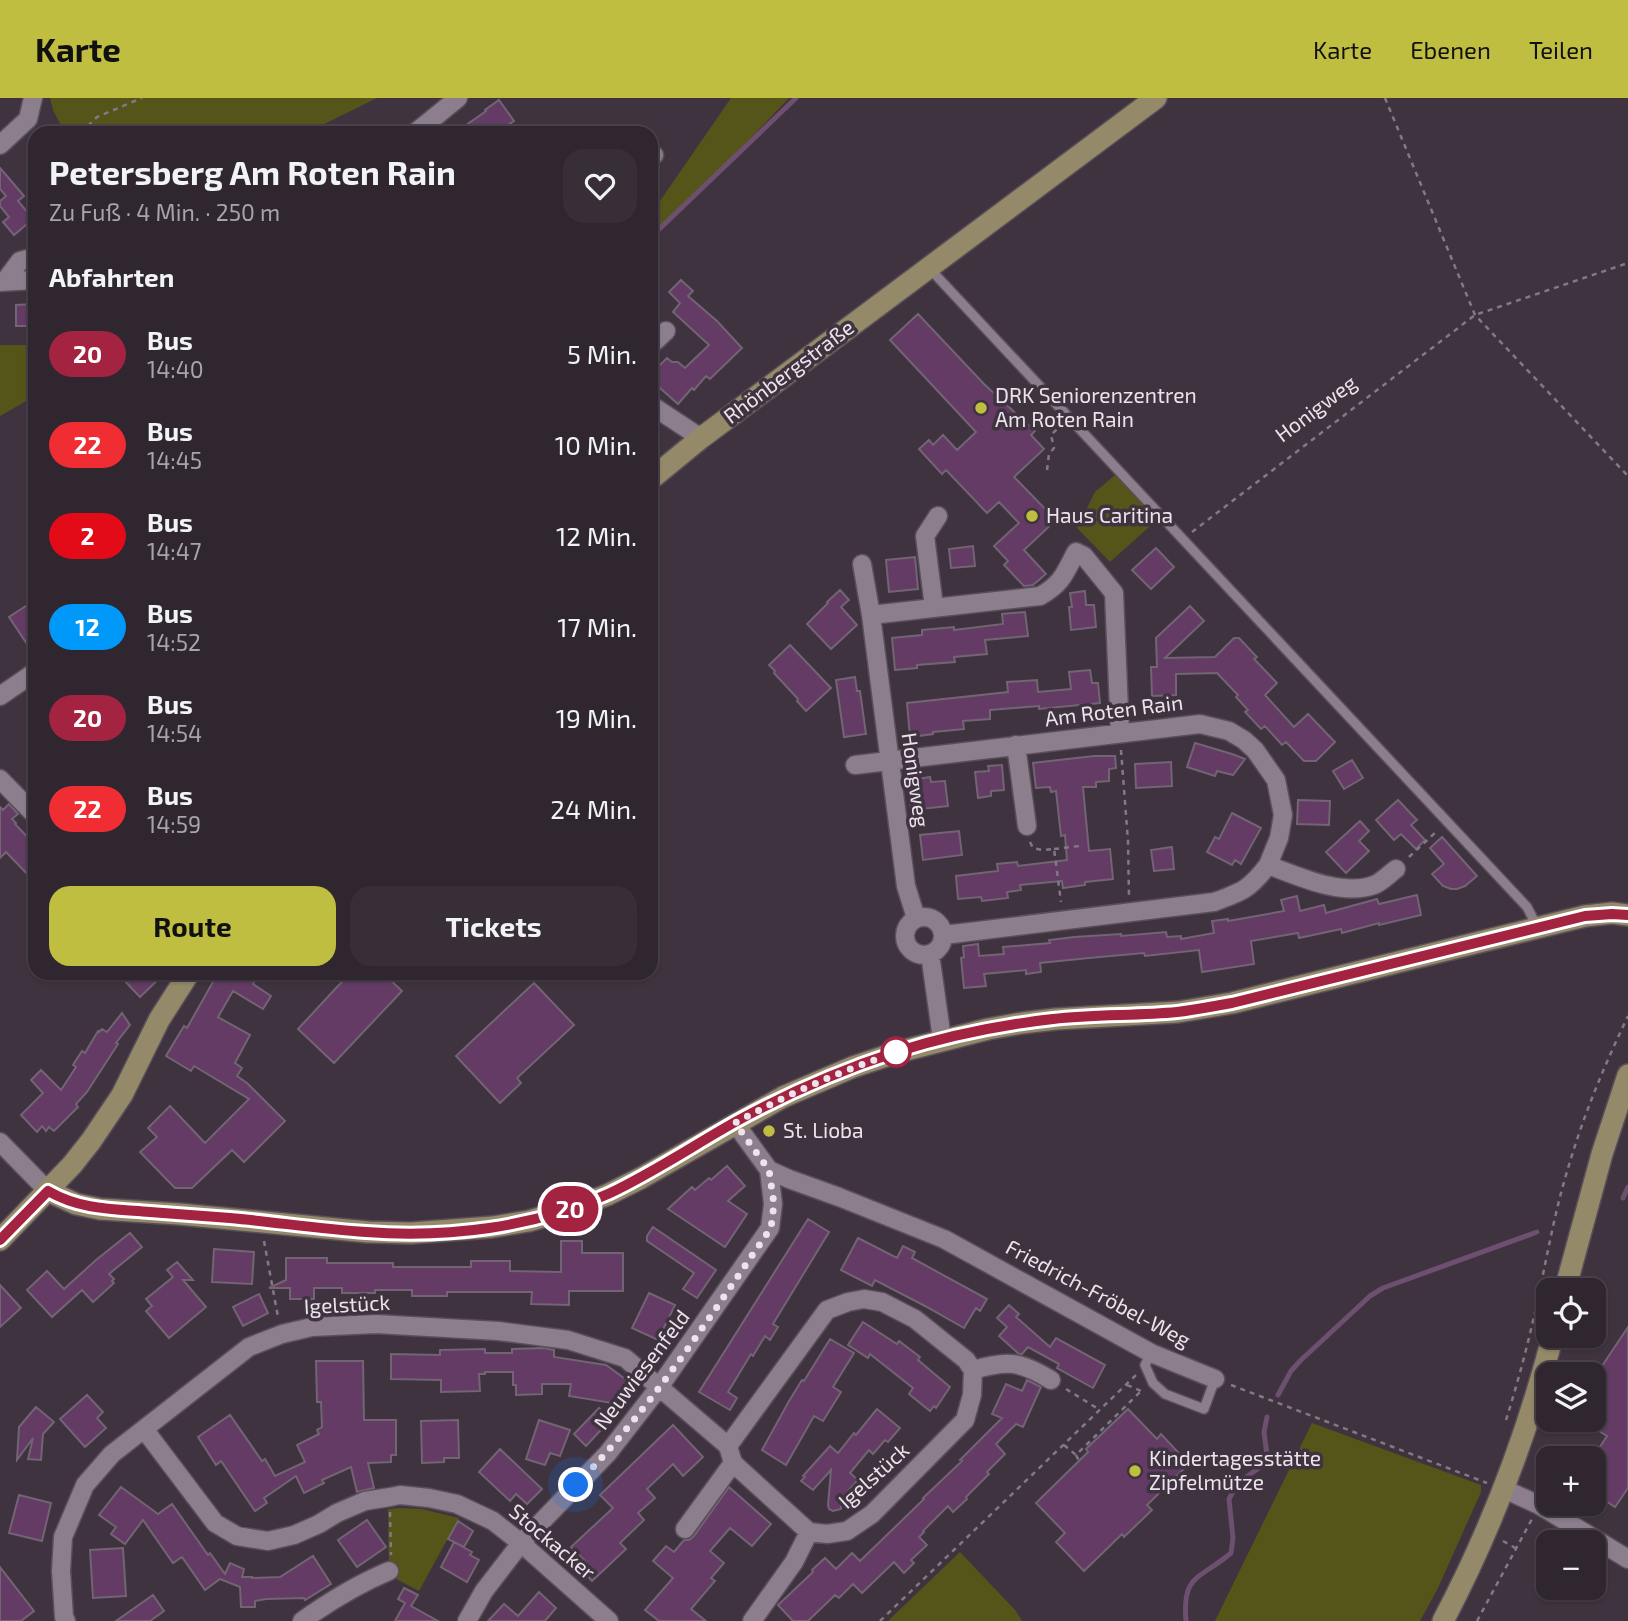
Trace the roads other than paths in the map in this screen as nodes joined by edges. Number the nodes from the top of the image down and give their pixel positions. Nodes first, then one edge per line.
1 (33, 98) edge
2 (457, 98) edge
3 (1156, 98) edge
4 (423, 126) edge
5 (0, 145) edge
6 (28, 259) edge
7 (928, 267) junction
8 (28, 280) edge
9 (3, 282) edge
10 (666, 331) dead end
11 (658, 338) edge
12 (658, 410) edge
13 (701, 438) junction
14 (658, 473) edge
15 (938, 516) dead end
16 (862, 564) dead end
17 (934, 607) junction
18 (871, 615) junction
19 (28, 678) edge
20 (0, 696) edge
21 (1120, 733) junction
22 (1016, 746) junction
23 (889, 761) junction
24 (855, 765) dead end
25 (0, 779) edge
26 (28, 808) edge
27 (1027, 826) road end
28 (1268, 864) junction
29 (1396, 869) road end
30 (1628, 915) edge
31 (916, 918) junction
32 (1538, 928) junction
33 (944, 935) junction
34 (930, 954) junction
35 (184, 980) edge
36 (942, 1040) junction
37 (1628, 1075) edge
38 (735, 1123) junction
39 (0, 1142) edge
40 (769, 1170) junction
41 (48, 1191) junction
42 (0, 1240) edge
43 (1568, 1278) edge
44 (1549, 1348) edge
45 (1148, 1359) junction
46 (974, 1370) junction
47 (1215, 1379) joint
48 (1051, 1380) road end
49 (660, 1386) junction
50 (144, 1429) junction
51 (730, 1454) junction
52 (1493, 1482) junction
53 (685, 1529) dead end
54 (809, 1532) junction
55 (522, 1543) junction
56 (1628, 1559) edge
57 (389, 1571) road end
58 (66, 1621) edge
59 (302, 1621) edge
60 (467, 1621) edge
61 (609, 1621) edge
62 (752, 1621) edge
63 (1443, 1621) edge

1 - 5 street
2 - 4 street
3 - 7 street, Rhönbergstraße
6 - 9 street
7 - 13 street, Rhönbergstraße
7 - 32 lane
8 - 9 street
10 - 11 street
12 - 13 street
13 - 14 street, Rhönbergstraße
15 - 17 street
16 - 18 street, Honigweg
17 - 18 street
17 - 21 street
18 - 23 street, Honigweg
19 - 20 street
21 - 22 street, Am Roten Rain
21 - 28 street, Am Roten Rain
22 - 23 street, Am Roten Rain
22 - 27 street
23 - 24 street, Am Roten Rain
23 - 31 street, Honigweg
25 - 26 street
28 - 29 street
28 - 33 street, Am Roten Rain
30 - 32 street
31 - 33 street
31 - 34 street
32 - 36 street
33 - 34 street
34 - 36 street
35 - 41 street
36 - 38 street
37 - 43 street
38 - 40 street, Neuwiesenfeld
38 - 41 street
39 - 41 street
40 - 45 street, Friedrich-Fröbel-Weg
40 - 49 street, Neuwiesenfeld
41 - 42 street
44 - 52 street
45 - 47 street, Friedrich-Fröbel-Weg
45 - 47 lane
46 - 48 street
46 - 51 street
46 - 54 street, Igelstück
49 - 50 street, Igelstück
49 - 51 street, Igelstück
49 - 55 street, Neuwiesenfeld
50 - 55 street, Stockacker
50 - 58 street, Igelstück
51 - 53 street
51 - 54 street, Igelstück
52 - 56 street
52 - 63 street
54 - 62 street
55 - 60 street, Neuwiesenfeld
55 - 61 street, Stockacker
57 - 59 street

